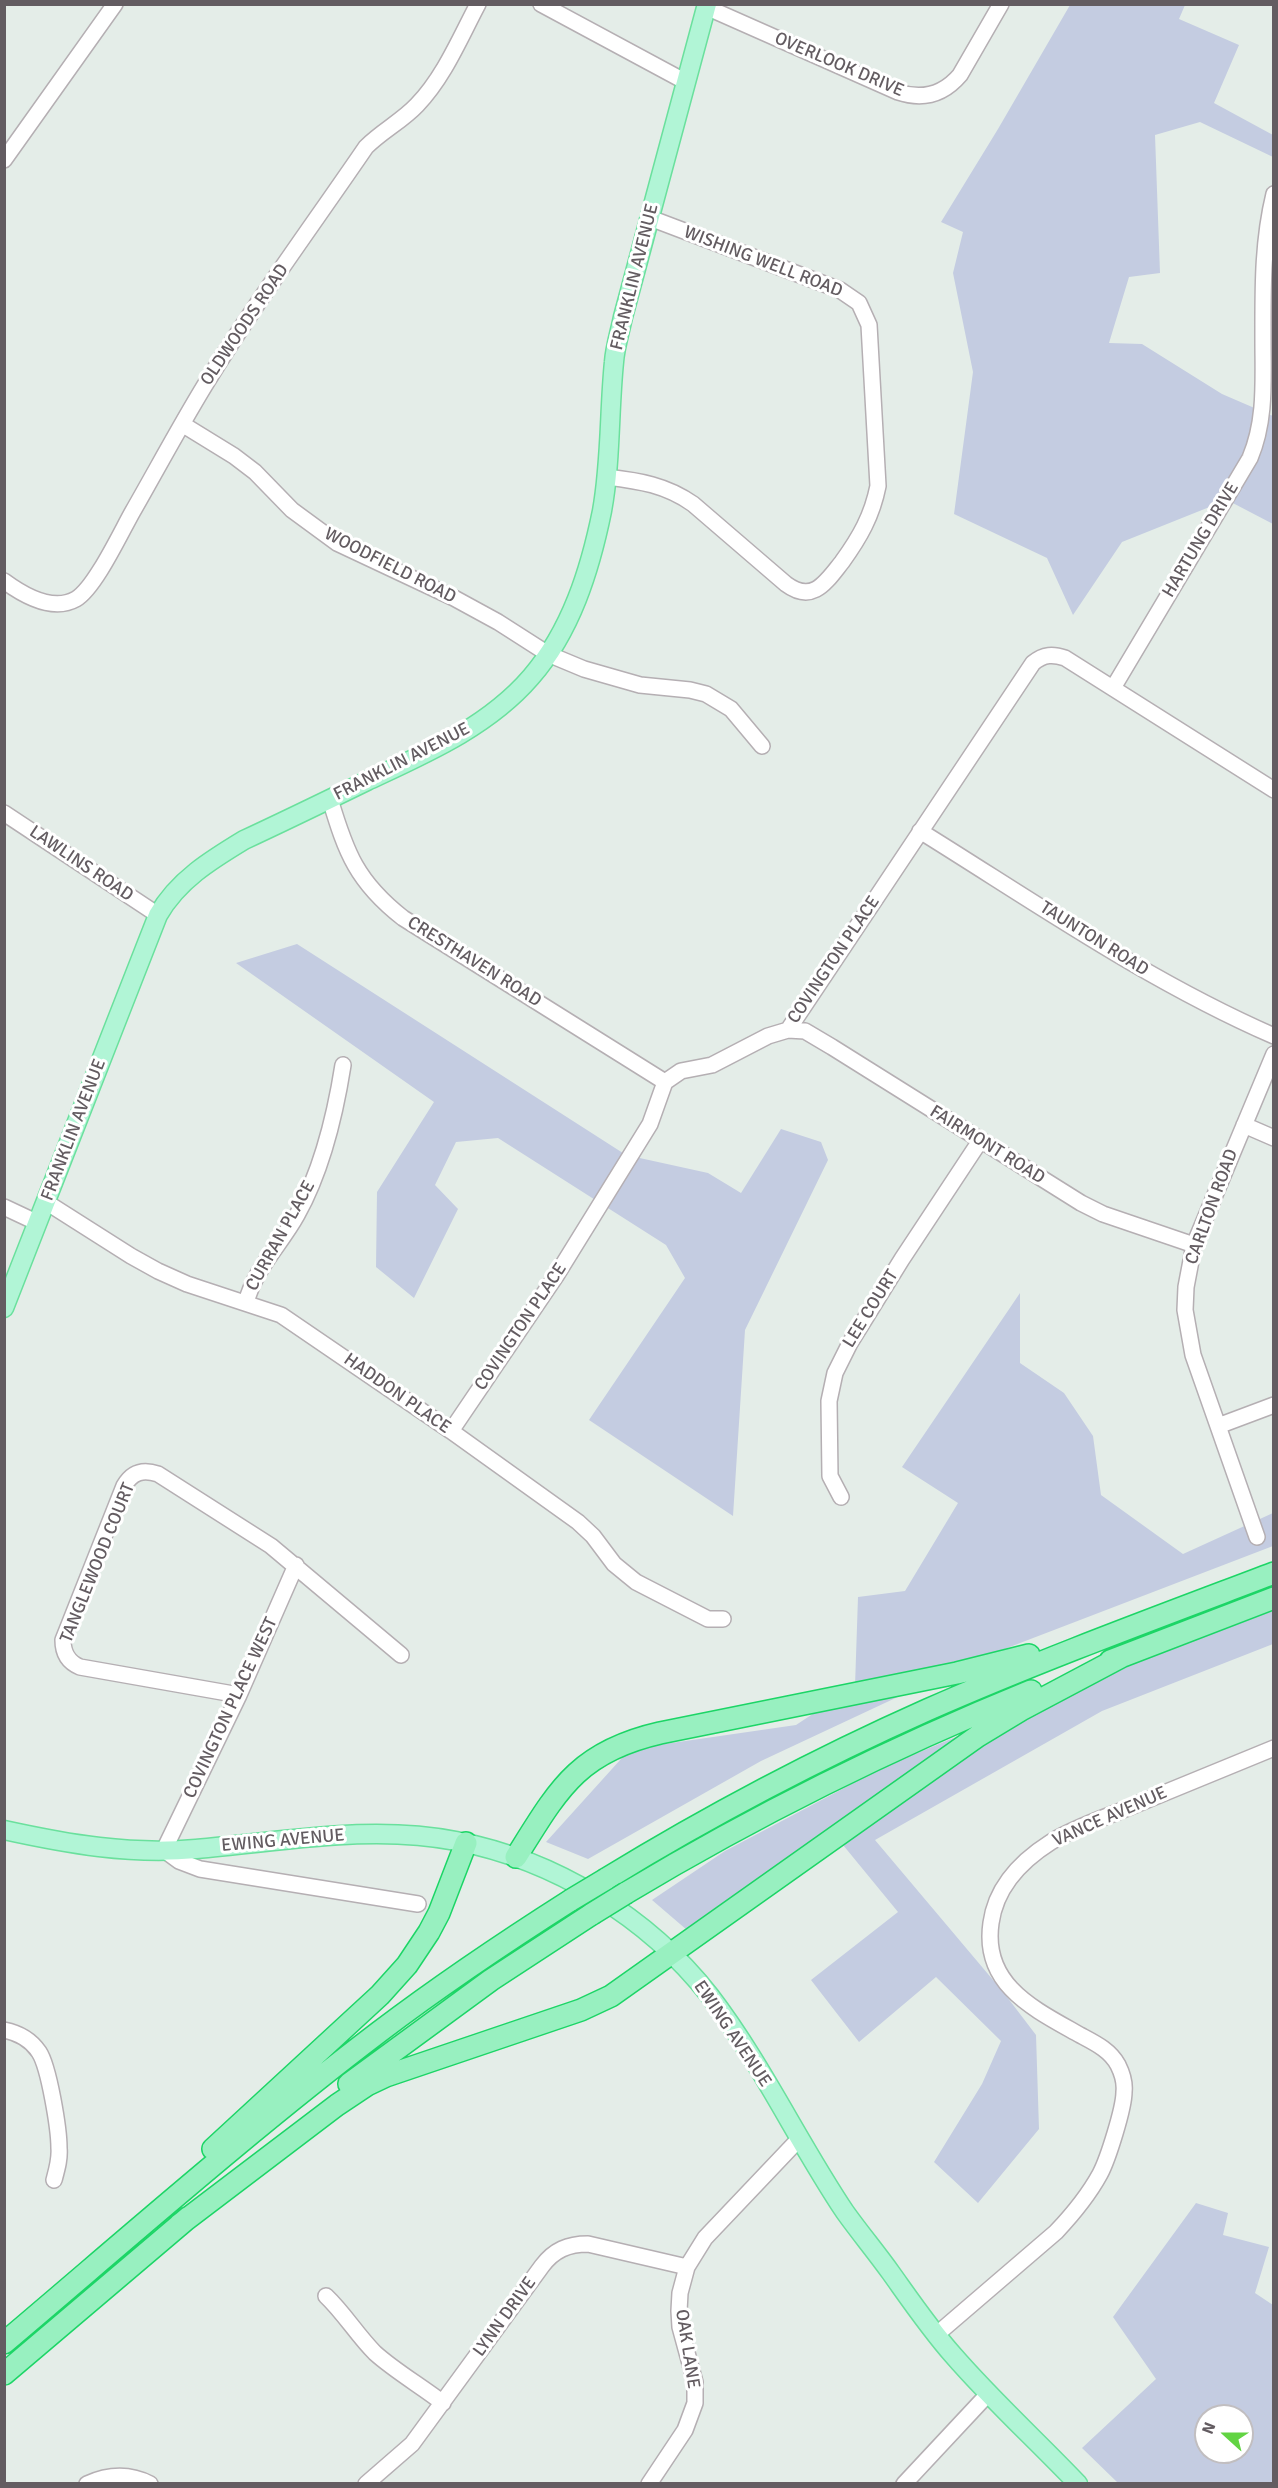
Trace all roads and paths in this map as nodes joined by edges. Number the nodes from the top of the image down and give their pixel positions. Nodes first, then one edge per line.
1 (115, 4) edge
2 (478, 4) edge
3 (541, 4) edge
4 (1001, 4) edge
5 (706, 6) edge
6 (687, 81) junction
7 (4, 160) edge
8 (1274, 194) edge
9 (650, 218) junction
10 (182, 424) junction
11 (607, 477) junction
12 (4, 581) edge
13 (548, 654) junction
14 (1113, 688) junction
15 (762, 747) dead end
16 (1274, 790) edge
17 (330, 799) junction
18 (4, 813) edge
19 (920, 831) junction
20 (158, 915) junction
21 (788, 1030) junction
22 (1274, 1036) edge
23 (1274, 1054) edge
24 (343, 1065) dead end
25 (665, 1083) junction
26 (1244, 1125) junction
27 (1274, 1138) edge
28 (980, 1141) junction
29 (46, 1202) junction
30 (4, 1207) edge
31 (38, 1223) junction
32 (1194, 1245) junction
33 (246, 1303) junction
34 (4, 1308) edge
35 (1274, 1405) edge
36 (1218, 1426) junction
37 (451, 1431) junction
38 (841, 1497) dead end
39 (1257, 1537) dead end
40 (296, 1565) junction
41 (1274, 1573) edge
42 (1274, 1598) edge
43 (723, 1619) dead end
44 (1100, 1639) junction
45 (401, 1655) dead end
46 (1121, 1657) junction
47 (239, 1695) junction
48 (1274, 1748) edge
49 (4, 1830) edge
50 (466, 1843) junction
51 (164, 1850) junction
52 (516, 1857) junction
53 (418, 1904) dead end
54 (671, 1954) junction
55 (4, 2030) edge
56 (800, 2138) junction
57 (54, 2180) dead end
58 (179, 2225) junction
59 (687, 2266) junction
60 (326, 2296) dead end
61 (936, 2336) junction
62 (4, 2343) edge
63 (4, 2374) edge
64 (990, 2393) junction
65 (443, 2403) junction
66 (87, 2484) edge
67 (150, 2484) edge
68 (366, 2484) edge
69 (649, 2484) edge
70 (904, 2484) edge
71 (1078, 2484) edge

1 - 7 street
2 - 10 street, OLDWOODS ROAD
3 - 6 street
4 - 5 street, OVERLOOK DRIVE
5 - 6 main road, FRANKLIN AVENUE
6 - 9 main road, FRANKLIN AVENUE
8 - 14 street, HARTUNG DRIVE
9 - 11 main road, FRANKLIN AVENUE
9 - 11 street, WISHING WELL ROAD
10 - 12 street, OLDWOODS ROAD
10 - 13 street, WOODFIELD ROAD
11 - 13 main road, FRANKLIN AVENUE
13 - 15 street, WOODFIELD ROAD
13 - 17 main road, FRANKLIN AVENUE
14 - 16 street
14 - 19 street, COVINGTON PLACE
17 - 20 main road, FRANKLIN AVENUE
17 - 25 street, CRESTHAVEN ROAD
18 - 20 street, LAWLINS ROAD
19 - 21 street, COVINGTON PLACE
19 - 22 street, TAUNTON ROAD
20 - 29 main road, FRANKLIN AVENUE
21 - 25 street, COVINGTON PLACE
21 - 28 street, FAIRMONT ROAD
23 - 26 street, CARLTON ROAD
24 - 33 street, CURRAN PLACE
25 - 37 street, COVINGTON PLACE
26 - 27 street
26 - 32 street, CARLTON ROAD
28 - 32 street, FAIRMONT ROAD
28 - 38 street, LEE COURT
29 - 31 main road, FRANKLIN AVENUE
29 - 33 street, HADDON PLACE
30 - 31 street
31 - 34 main road, FRANKLIN AVENUE
32 - 36 street, CARLTON ROAD
33 - 37 street, HADDON PLACE
35 - 36 street
36 - 39 street, CARLTON ROAD
37 - 43 street, HADDON PLACE
40 - 45 street, TANGLEWOOD COURT
40 - 47 street, COVINGTON PLACE WEST
40 - 47 street, TANGLEWOOD COURT
41 - 44 highway
42 - 46 highway
44 - 52 highway
44 - 62 highway, bridge
46 - 54 highway
46 - 58 highway, bridge
47 - 51 street, COVINGTON PLACE WEST
48 - 61 street, VANCE AVENUE
49 - 51 main road, EWING AVENUE
50 - 51 main road, EWING AVENUE
50 - 52 main road, EWING AVENUE
50 - 62 highway
51 - 53 street, EWING AVENUE
52 - 54 main road, EWING AVENUE
54 - 56 main road, EWING AVENUE
54 - 58 highway
55 - 57 street
56 - 59 street, OAK LANE
56 - 61 main road, EWING AVENUE
58 - 63 highway
59 - 65 street, LYNN DRIVE
59 - 69 street, OAK LANE
60 - 65 street
61 - 64 main road, EWING AVENUE
64 - 70 street
64 - 71 main road, EWING AVENUE
65 - 68 street, LYNN DRIVE
66 - 67 street

